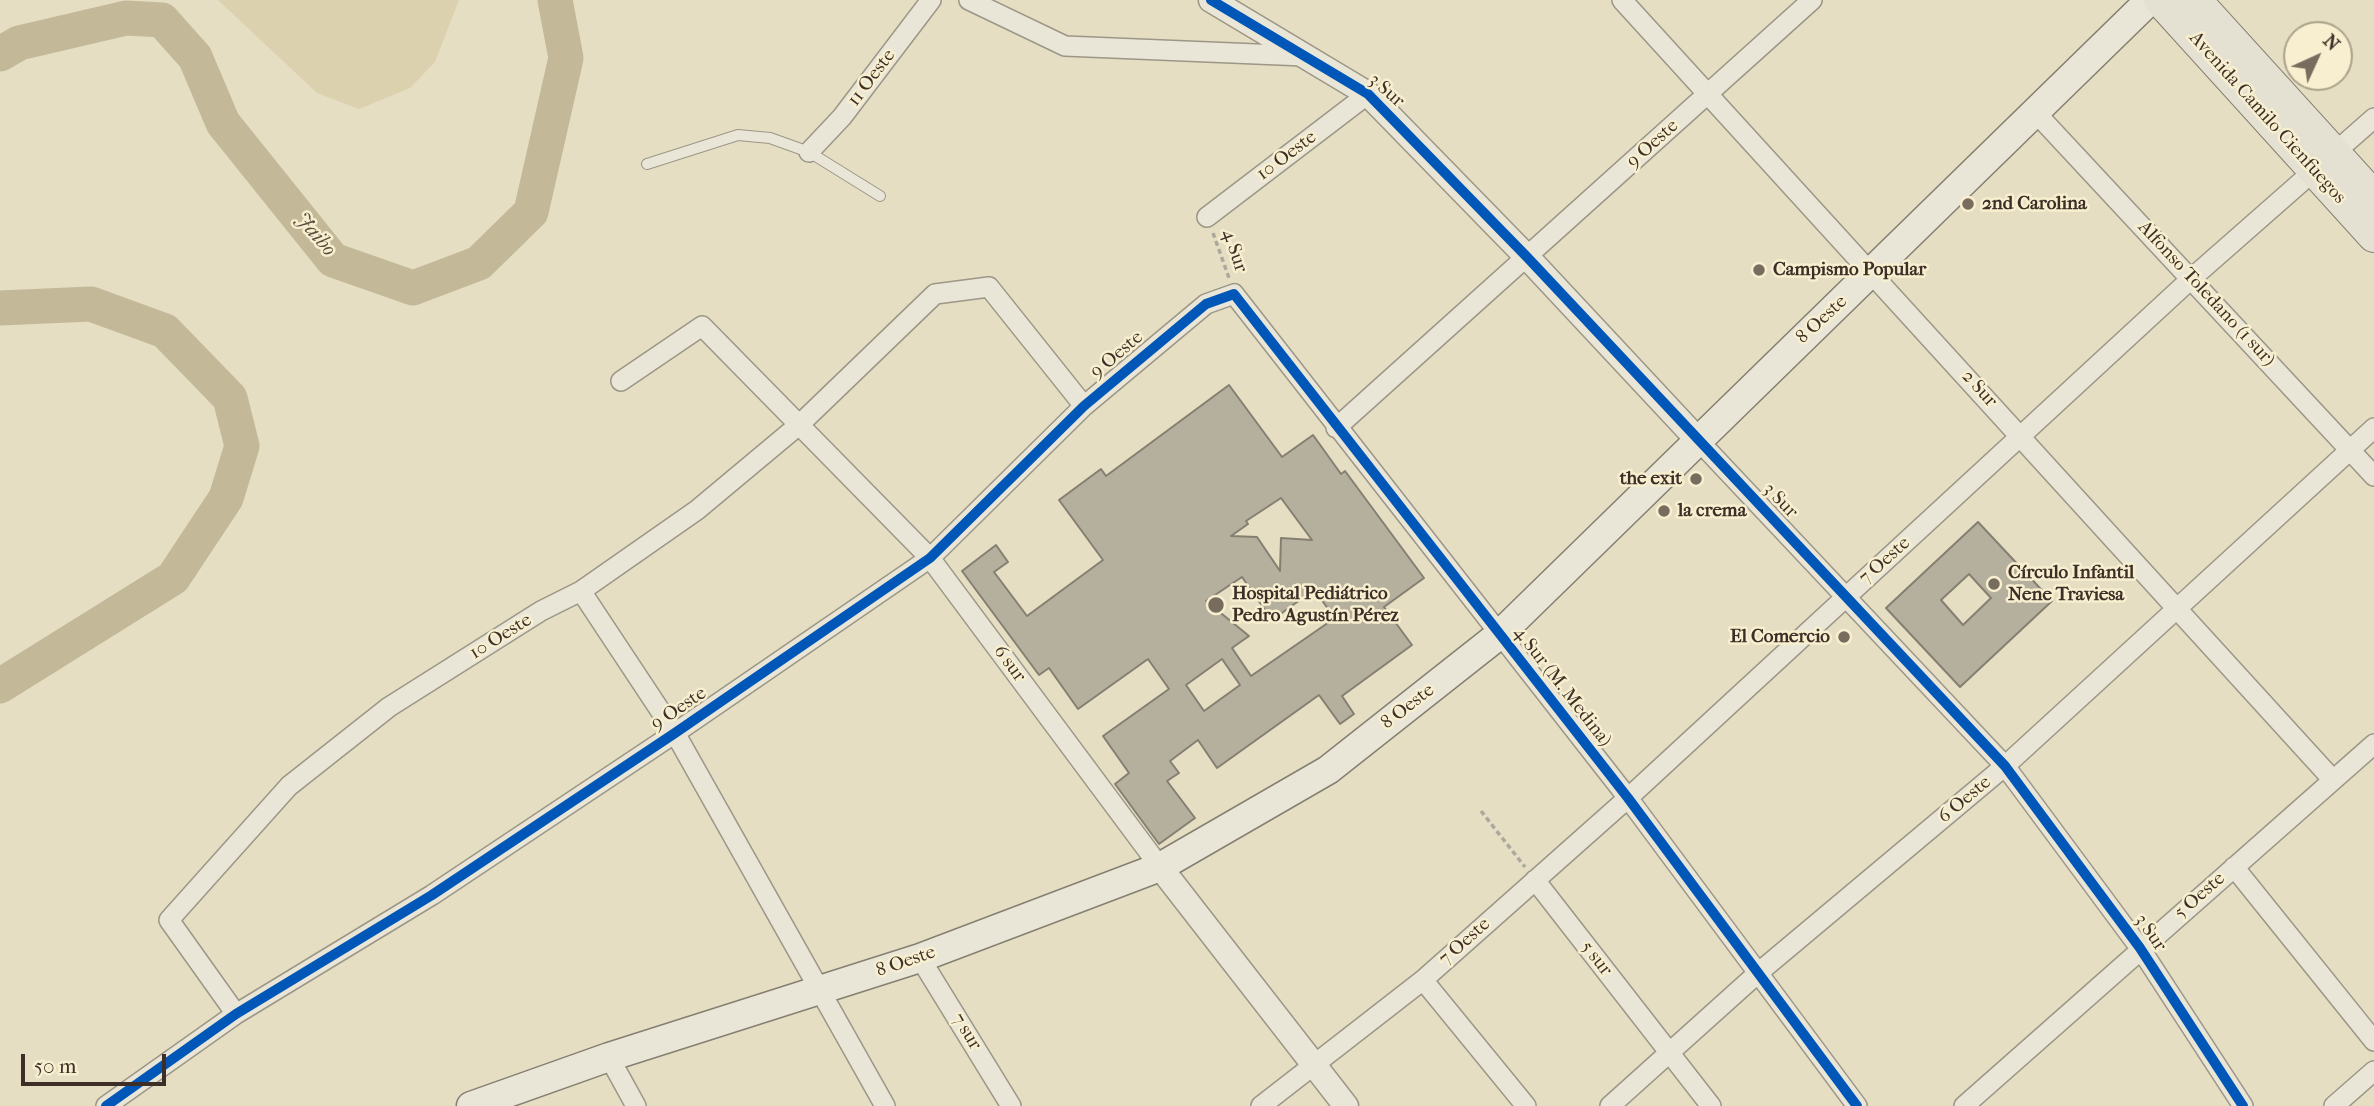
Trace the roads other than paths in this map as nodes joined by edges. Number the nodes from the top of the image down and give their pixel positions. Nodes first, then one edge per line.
1 (931, 0) edge
2 (969, 0) edge
3 (1211, 0) edge
4 (1622, 0) edge
5 (1812, 0) edge
6 (2150, 0) edge
7 (2160, 0) edge
8 (2195, 0) edge
9 (1305, 56) junction
10 (1368, 94) junction
11 (1708, 94) junction
12 (2036, 113) junction
13 (2374, 118) edge
14 (809, 152) junction
15 (2325, 163) junction
16 (647, 164) dead end
17 (880, 196) dead end
18 (2374, 197) edge
19 (1207, 217) road end
20 (2374, 236) edge
21 (1527, 257) junction
22 (1872, 273) junction
23 (2192, 278) junction
24 (1234, 294) joint
25 (621, 381) dead end
26 (1084, 406) junction
27 (800, 424) junction
28 (1336, 428) junction
29 (2374, 428) edge
30 (2022, 436) junction
31 (1697, 439) junction
32 (2351, 450) junction
33 (2374, 476) edge
34 (930, 558) junction
35 (581, 592) junction
36 (1847, 596) junction
37 (2178, 609) junction
38 (1499, 635) junction
39 (675, 733) junction
40 (2374, 744) edge
41 (2005, 766) junction
42 (2333, 780) junction
43 (1628, 798) junction
44 (1160, 867) junction
45 (2234, 867) junction
46 (1535, 880) junction
47 (2140, 948) junction
48 (920, 958) junction
49 (1758, 973) junction
50 (1423, 980) junction
51 (822, 989) junction
52 (236, 1014) junction
53 (2374, 1041) edge
54 (1670, 1054) junction
55 (610, 1057) junction
56 (1315, 1066) junction
57 (2374, 1071) edge
58 (106, 1106) edge
59 (471, 1106) edge
60 (636, 1106) edge
61 (886, 1106) edge
62 (1011, 1106) edge
63 (1261, 1106) edge
64 (1346, 1106) edge
65 (1526, 1106) edge
66 (1610, 1106) edge
67 (1711, 1106) edge
68 (1857, 1106) edge
69 (1964, 1106) edge
70 (2242, 1106) edge
71 (2334, 1106) edge

1 - 14 street, 11 Oeste
2 - 9 street
3 - 9 street, 3 Sur
4 - 11 street, 2 Sur
5 - 11 street, 9 Oeste
6 - 12 main road, 8 Oeste
7 - 15 main road, Avenida Camilo Cienfuegos
8 - 15 main road, Avenida Camilo Cienfuegos
9 - 10 street, 3 Sur
10 - 19 street, 10 Oeste
10 - 21 street, 3 Sur
11 - 21 street, 9 Oeste
11 - 22 street, 2 Sur
12 - 22 main road, 8 Oeste
12 - 23 street, Alfonso Toledano (1 sur)
13 - 15 street, 7 Oeste
14 - 16 lane
14 - 17 lane
15 - 18 main road, Avenida Camilo Cienfuegos
15 - 20 main road, Avenida Camilo Cienfuegos
15 - 23 street, 7 Oeste
21 - 28 street, 9 Oeste
21 - 31 street, 3 Sur
22 - 30 street, 2 Sur
22 - 31 main road, 8 Oeste
23 - 30 street, 7 Oeste
23 - 32 street, Alfonso Toledano (1 sur)
24 - 26 street, 9 Oeste
24 - 28 street, 4 Sur (M. Medina)
25 - 27 street, 6 sur
26 - 27 street, 10 Oeste
26 - 34 street, 9 Oeste
27 - 34 street, 6 sur
27 - 35 street, 10 Oeste
28 - 38 street, 4 Sur (M. Medina)
29 - 32 street, 6 Oeste
30 - 36 street, 7 Oeste
30 - 37 street, 2 Sur
31 - 36 street, 3 Sur
31 - 38 main road, 8 Oeste
32 - 33 street, Alfonso Toledano (1 sur)
32 - 37 street, 6 Oeste
34 - 39 street, 9 Oeste
34 - 44 street, 6 sur
35 - 39 street
35 - 52 street, 10 Oeste
36 - 41 street, 3 Sur
36 - 43 street, 7 Oeste
37 - 41 street, 6 Oeste
37 - 42 street, 2 Sur
38 - 43 street, 4 Sur (M. Medina)
38 - 44 main road, 8 Oeste
39 - 51 street
39 - 52 street, 9 Oeste
40 - 42 street, 5 Oeste
41 - 47 street, 3 Sur
41 - 49 street, 6 Oeste
42 - 45 street, 5 Oeste
43 - 46 street, 7 Oeste
43 - 49 street, 4 Sur (M. Medina)
44 - 48 main road, 8 Oeste
44 - 56 street, 6 sur
45 - 47 street, 5 Oeste
45 - 53 street
46 - 50 street, 7 Oeste
46 - 54 street, 5 sur
47 - 69 street, 5 Oeste
47 - 70 street, 3 Sur
48 - 51 main road, 8 Oeste
48 - 62 street, 7 sur
49 - 54 street, 6 Oeste
49 - 68 street, 4 Sur (M. Medina)
50 - 56 street, 7 Oeste
50 - 65 street
51 - 55 main road, 8 Oeste
51 - 61 street
52 - 58 street, 9 Oeste
54 - 66 street, 6 Oeste
54 - 67 street, 5 sur
55 - 59 main road, 8 Oeste
55 - 60 street
56 - 63 street, 7 Oeste
56 - 64 street, 6 sur
57 - 71 street

